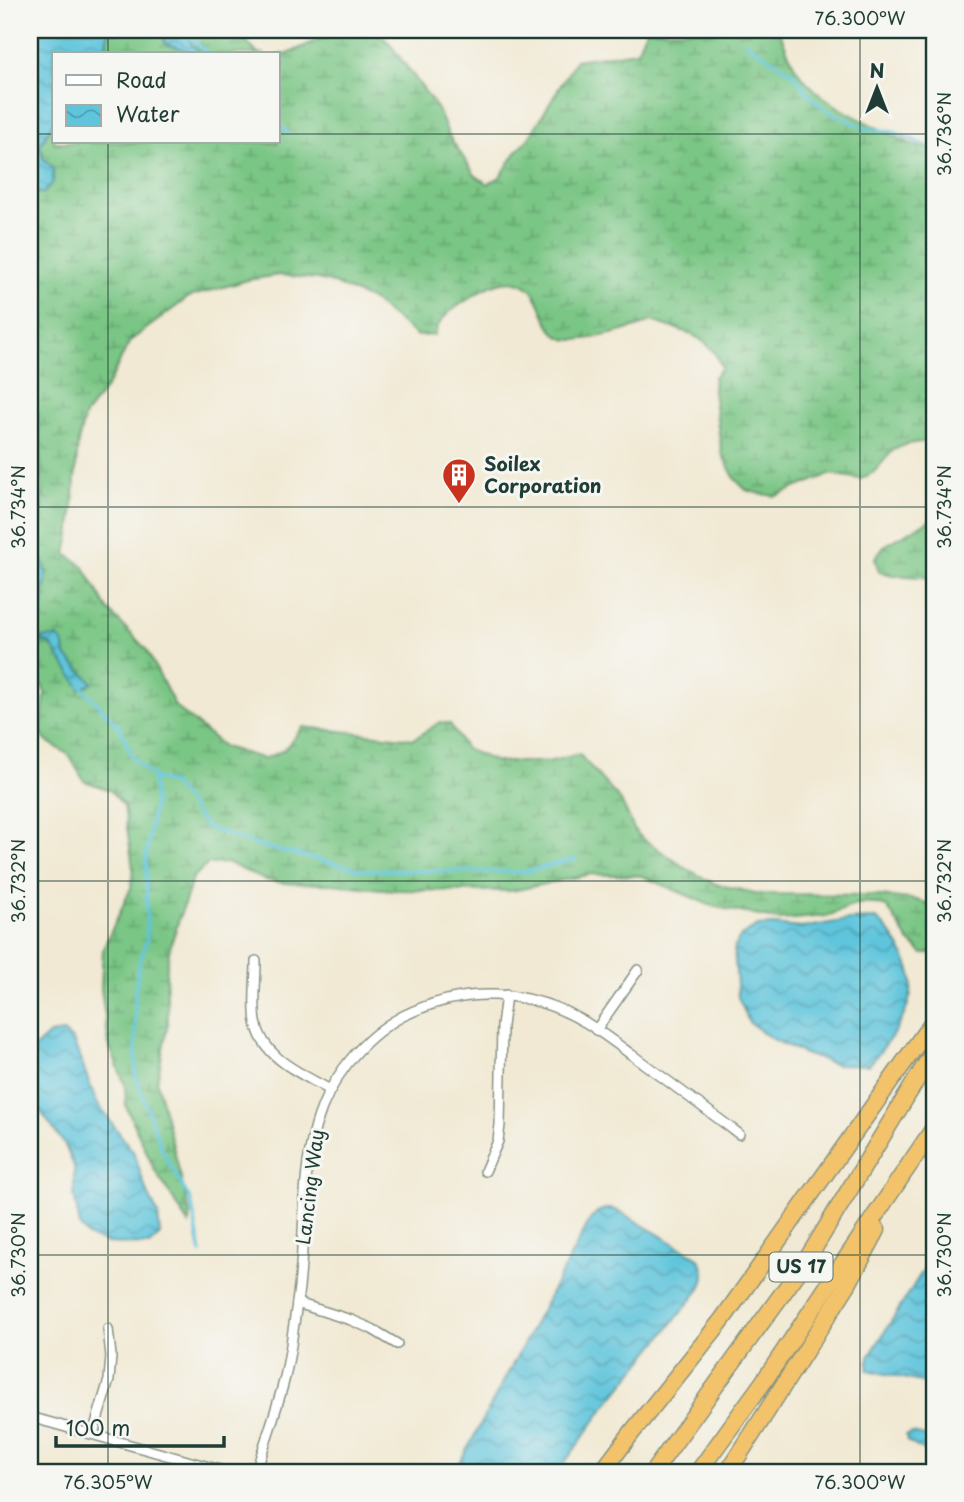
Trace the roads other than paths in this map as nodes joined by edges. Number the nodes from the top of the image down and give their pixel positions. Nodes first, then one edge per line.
1 (256, 961) dead end
2 (638, 970) dead end
3 (506, 995) junction
4 (934, 1020) edge
5 (596, 1030) junction
6 (934, 1051) edge
7 (330, 1090) junction
8 (934, 1128) edge
9 (739, 1133) dead end
10 (925, 1142) junction
11 (485, 1171) dead end
12 (297, 1303) junction
13 (108, 1329) dead end
14 (397, 1344) dead end
15 (30, 1417) edge
16 (93, 1434) junction
17 (227, 1472) edge
18 (256, 1472) edge
19 (271, 1472) edge
20 (283, 1472) edge
21 (602, 1472) edge
22 (653, 1472) edge
23 (698, 1472) edge
24 (728, 1472) edge

1 - 7 street
2 - 5 street
3 - 5 street, Lancing Way
3 - 7 street, Lancing Way
3 - 11 street
4 - 21 highway
5 - 9 street, Lancing Way
6 - 22 highway, US 17
7 - 12 street, Lancing Way
8 - 10 highway, US 17
10 - 23 highway, US 17
10 - 24 highway
12 - 14 street
12 - 18 street, Lancing Way
13 - 16 street
15 - 16 street
16 - 17 street
19 - 20 street

